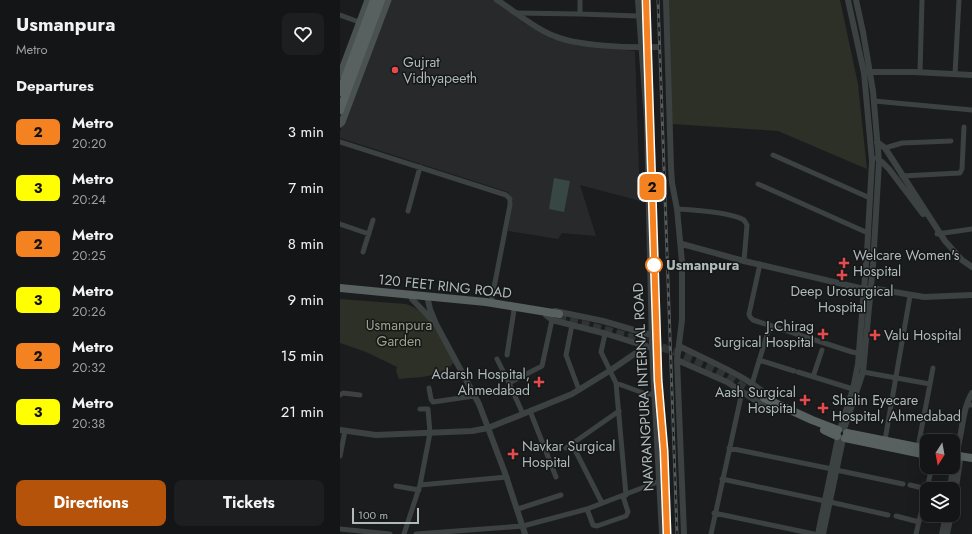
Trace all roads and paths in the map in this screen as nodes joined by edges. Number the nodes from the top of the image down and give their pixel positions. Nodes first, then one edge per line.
1 (368, 0) edge
2 (374, 0) edge
3 (381, 0) edge
4 (388, 0) edge
5 (497, 0) edge
6 (580, 0) edge
7 (638, 0) edge
8 (666, 0) edge
9 (848, 0) edge
10 (856, 0) edge
11 (922, 0) edge
12 (959, 0) edge
13 (504, 2) edge
14 (516, 14) junction
15 (580, 14) junction
16 (340, 15) edge
17 (638, 16) junction
18 (359, 22) junction
19 (642, 47) junction
20 (662, 47) junction
21 (867, 72) junction
22 (920, 72) junction
23 (955, 74) junction
24 (340, 75) edge
25 (972, 75) edge
26 (340, 92) edge
27 (874, 101) junction
28 (340, 110) edge
29 (972, 110) edge
30 (340, 124) edge
31 (964, 127) dead end
32 (871, 140) junction
33 (951, 141) dead end
34 (340, 142) edge
35 (878, 143) junction
36 (885, 148) junction
37 (773, 155) dead end
38 (872, 156) junction
39 (879, 159) junction
40 (420, 167) junction
41 (879, 169) junction
42 (889, 169) junction
43 (902, 176) junction
44 (758, 184) dead end
45 (870, 198) junction
46 (677, 209) junction
47 (408, 211) dead end
48 (373, 220) dead end
49 (340, 224) edge
50 (972, 229) edge
51 (868, 233) junction
52 (939, 233) junction
53 (369, 234) junction
54 (682, 244) junction
55 (363, 252) dead end
56 (744, 261) junction
57 (760, 264) junction
58 (972, 267) edge
59 (972, 270) edge
60 (340, 288) edge
61 (867, 289) junction
62 (340, 293) edge
63 (972, 295) edge
64 (910, 296) junction
65 (411, 297) junction
66 (428, 298) junction
67 (491, 302) junction
68 (514, 310) junction
69 (552, 316) junction
70 (436, 324) junction
71 (572, 325) junction
72 (770, 325) junction
73 (604, 334) junction
74 (651, 335) junction
75 (679, 346) junction
76 (649, 347) junction
77 (822, 350) dead end
78 (862, 353) junction
79 (507, 355) dead end
80 (497, 359) dead end
81 (677, 360) junction
82 (759, 360) junction
83 (933, 368) dead end
84 (611, 370) junction
85 (863, 372) junction
86 (813, 377) junction
87 (896, 377) junction
88 (509, 383) junction
89 (616, 383) junction
90 (752, 384) junction
91 (930, 384) junction
92 (429, 388) dead end
93 (579, 390) junction
94 (855, 390) junction
95 (742, 392) junction
96 (972, 393) edge
97 (654, 394) junction
98 (340, 395) edge
99 (360, 395) dead end
100 (474, 396) junction
101 (765, 400) tunnel mouth
102 (971, 403) edge
103 (777, 406) junction
104 (420, 409) dead end
105 (530, 411) junction
106 (618, 411) junction
107 (523, 414) junction
108 (488, 428) junction
109 (343, 430) edge
110 (430, 433) junction
111 (842, 434) junction
112 (960, 438) edge
113 (885, 440) junction
114 (572, 444) junction
115 (918, 447) joint
116 (566, 448) dead end
117 (729, 448) junction
118 (960, 451) edge
119 (920, 453) edge
120 (340, 456) edge
121 (960, 458) edge
122 (972, 458) edge
123 (960, 459) edge
124 (972, 463) edge
125 (834, 470) junction
126 (507, 477) junction
127 (556, 477) dead end
128 (722, 479) junction
129 (660, 481) junction
130 (903, 484) dead end
131 (910, 485) dead end
132 (396, 486) dead end
133 (920, 487) edge
134 (419, 488) junction
135 (562, 495) dead end
136 (624, 495) junction
137 (827, 502) junction
138 (602, 503) junction
139 (518, 509) junction
140 (587, 509) junction
141 (714, 513) junction
142 (888, 515) dead end
143 (896, 516) dead end
144 (920, 518) edge
145 (919, 522) junction
146 (945, 522) edge
147 (950, 522) edge
148 (523, 526) junction
149 (340, 529) edge
150 (459, 532) edge
151 (362, 533) edge
152 (390, 534) edge
153 (404, 534) edge
154 (416, 534) edge
155 (525, 534) edge
156 (662, 534) edge
157 (684, 534) edge
158 (710, 534) edge
159 (814, 534) edge
160 (818, 534) edge
161 (823, 534) edge
162 (916, 534) edge
163 (942, 534) edge
164 (947, 534) edge

1 - 18 main road
2 - 26 main road
3 - 28 main road
4 - 30 main road
5 - 13 street
6 - 15 street
7 - 17 street, NAVRANGPURA INTERNAL ROAD
8 - 20 street
9 - 21 street
10 - 21 street
11 - 22 street
12 - 23 street
13 - 14 street
14 - 15 street
14 - 19 street
15 - 17 street
16 - 18 street
17 - 19 street, NAVRANGPURA INTERNAL ROAD
18 - 24 main road
19 - 20 street
19 - 74 street, NAVRANGPURA INTERNAL ROAD
20 - 46 street
21 - 22 street
21 - 27 street
21 - 32 street
22 - 23 street
23 - 25 street
27 - 29 street
27 - 35 street
31 - 43 street
32 - 35 street
32 - 38 street
33 - 36 street
34 - 40 street
35 - 36 street
35 - 39 street
36 - 43 street
37 - 45 street
38 - 39 street
38 - 45 street
39 - 41 street
39 - 42 street
40 - 47 street
40 - 67 street
41 - 42 street
41 - 61 street
42 - 52 street
43 - 52 street
44 - 51 street
45 - 51 street
46 - 54 street
46 - 56 street
48 - 53 street
49 - 53 street
50 - 52 street
51 - 61 street
52 - 58 street
52 - 59 street
53 - 55 street
54 - 56 street
54 - 75 street
56 - 57 street
57 - 61 street
57 - 72 street
60 - 65 main road, 120 FEET RING ROAD
61 - 64 street
61 - 78 street
62 - 65 main road, 120 FEET RING ROAD
63 - 64 street
64 - 87 street
65 - 66 main road, 120 FEET RING ROAD
65 - 70 street
66 - 67 main road, 120 FEET RING ROAD
66 - 68 main road, 120 FEET RING ROAD
66 - 70 street
67 - 69 main road, 120 FEET RING ROAD
68 - 69 main road, 120 FEET RING ROAD
68 - 79 street
69 - 71 street
69 - 74 street
69 - 88 street
70 - 100 street
71 - 73 street
71 - 93 street
72 - 78 street
72 - 82 street
73 - 76 street
73 - 84 street
74 - 76 street, NAVRANGPURA INTERNAL ROAD
75 - 81 street
75 - 90 street
76 - 84 street
76 - 97 street, NAVRANGPURA INTERNAL ROAD
77 - 86 street
78 - 85 street
78 - 94 street
80 - 88 street
81 - 95 street
81 - 157 street
82 - 86 street
82 - 90 street
83 - 91 street
84 - 89 street
84 - 93 street
85 - 87 street
85 - 94 street
86 - 94 street
87 - 91 street
87 - 113 street
88 - 107 street
89 - 97 street
89 - 106 street
90 - 103 street
91 - 115 street
92 - 100 street
93 - 105 street
94 - 111 street
95 - 103 street
95 - 117 street
96 - 112 street
97 - 129 street, NAVRANGPURA INTERNAL ROAD
98 - 99 street
100 - 108 street
101 - 103 main road
102 - 118 street
103 - 111 main road
104 - 110 street
105 - 107 street
105 - 127 street
106 - 114 street
106 - 136 street
107 - 108 street
108 - 110 street
108 - 126 street
109 - 110 street
109 - 120 street
110 - 134 street
111 - 113 main road
111 - 119 main road
111 - 125 street
113 - 115 main road
114 - 116 street
114 - 138 street
117 - 125 street
117 - 128 street
121 - 122 main road
123 - 124 main road
125 - 130 street
125 - 137 street
126 - 134 street
126 - 139 street
128 - 137 street
128 - 141 street
129 - 136 street
129 - 156 street, NAVRANGPURA INTERNAL ROAD
131 - 133 street
132 - 134 street
134 - 153 street
135 - 139 street
136 - 138 street
136 - 140 street
137 - 142 street
137 - 160 street
137 - 161 street
138 - 140 street
139 - 148 street
140 - 148 street
141 - 158 street
141 - 159 street
143 - 145 street
144 - 145 street
145 - 162 street
146 - 163 street
147 - 164 street
148 - 150 street
148 - 155 street
149 - 151 street
150 - 154 street
151 - 152 street

